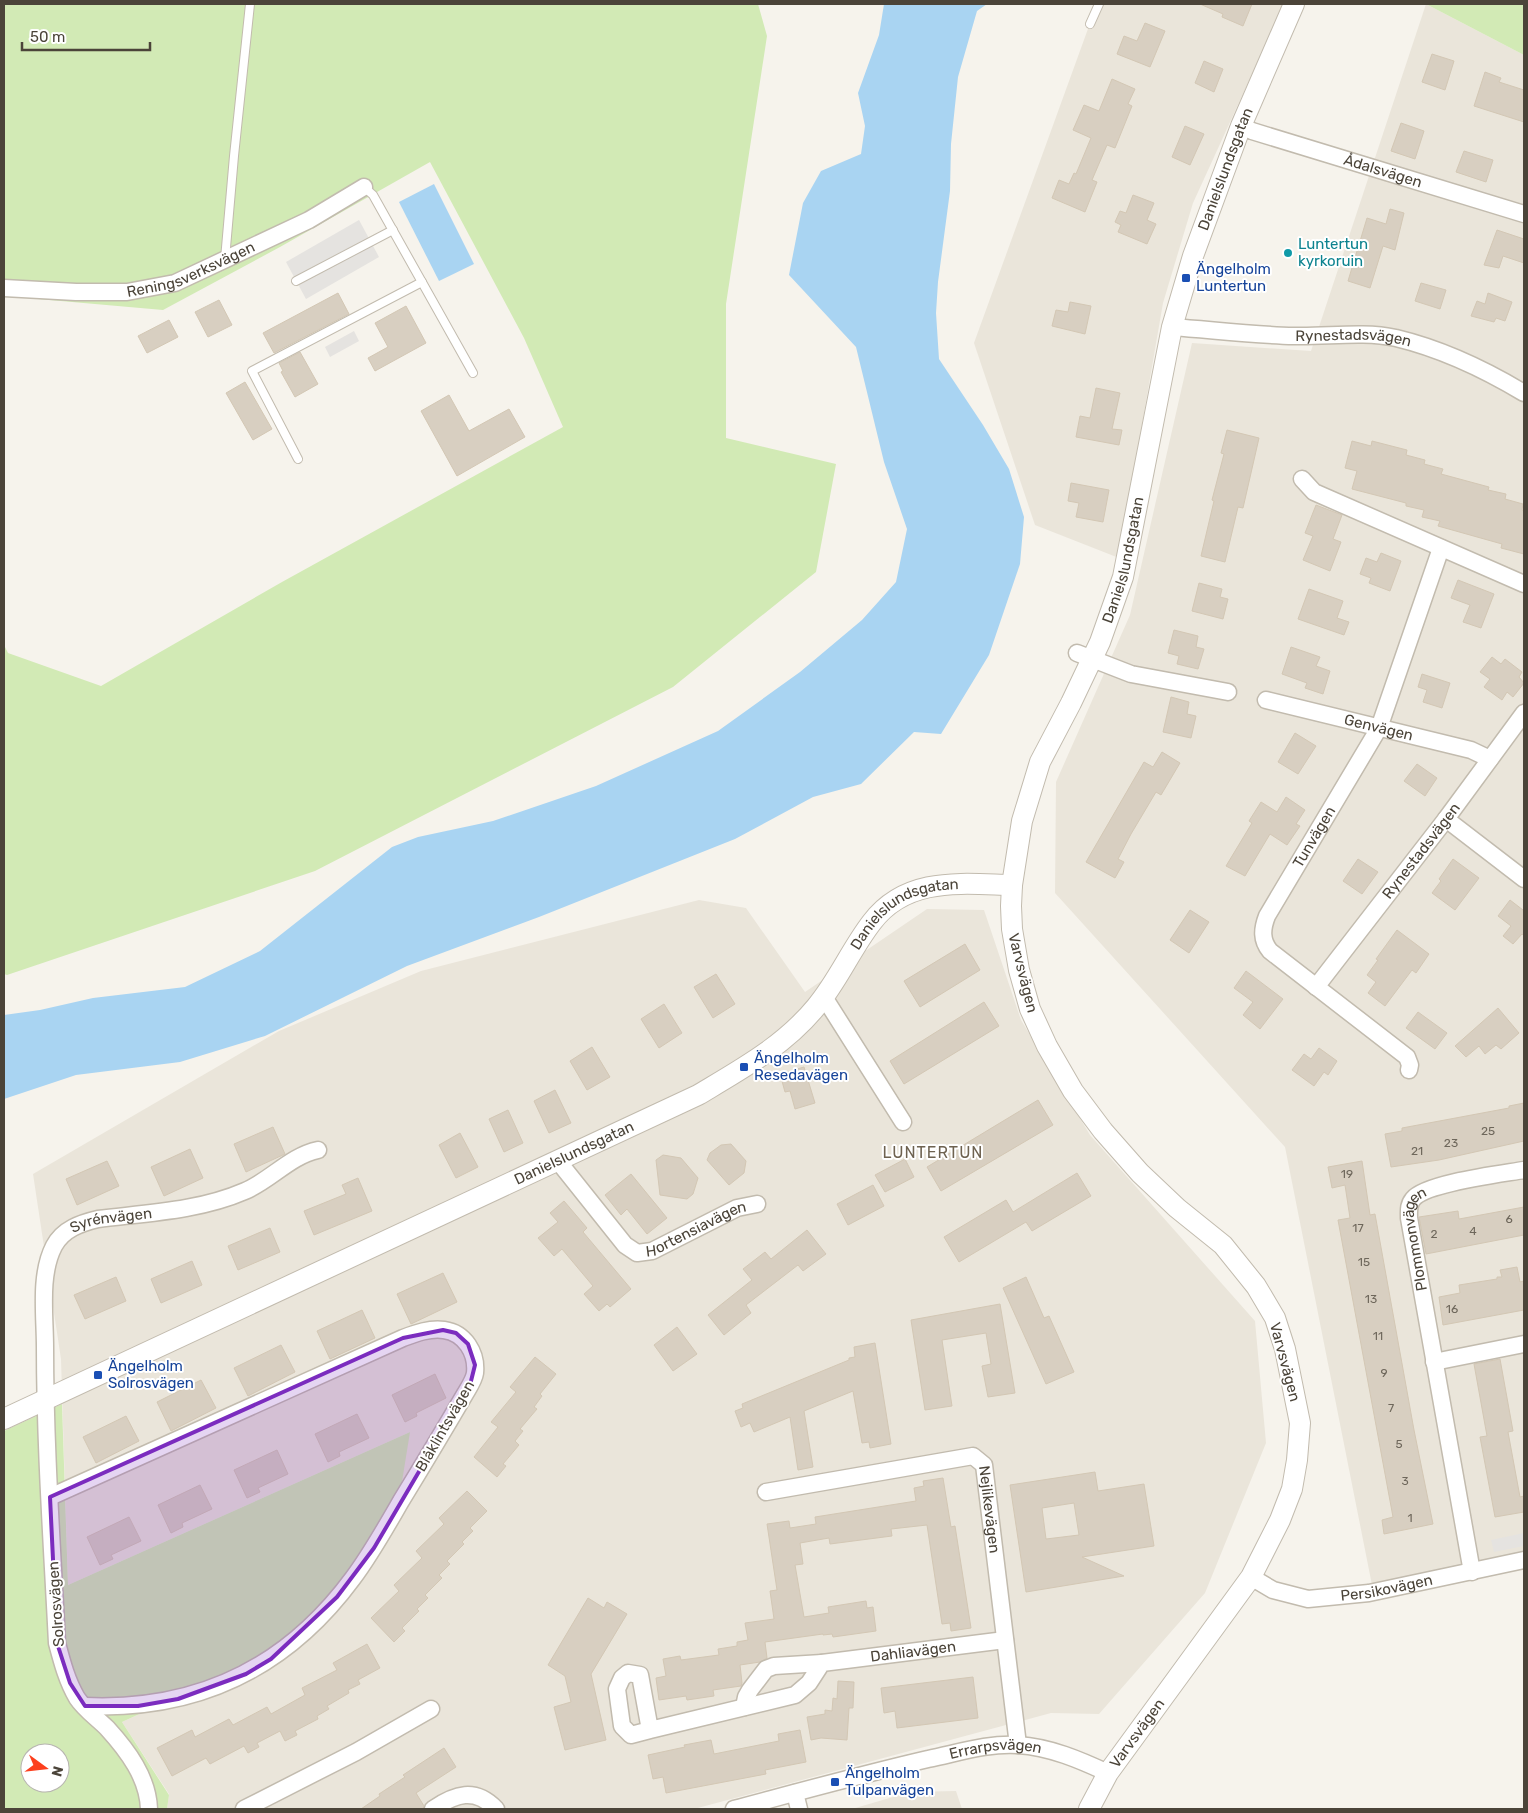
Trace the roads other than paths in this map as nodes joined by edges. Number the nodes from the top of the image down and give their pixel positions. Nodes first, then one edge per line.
1 (250, 4) edge
2 (1099, 4) edge
3 (1294, 4) edge
4 (1090, 24) dead end
5 (1241, 126) junction
6 (364, 186) joint
7 (1524, 214) edge
8 (393, 230) junction
9 (225, 259) junction
10 (296, 281) dead end
11 (422, 282) junction
12 (4, 288) edge
13 (1172, 328) junction
14 (473, 373) dead end
15 (1524, 393) edge
16 (298, 459) dead end
17 (1302, 479) dead end
18 (1441, 548) junction
19 (1524, 584) edge
20 (1084, 656) junction
21 (1228, 692) dead end
22 (1266, 700) dead end
23 (1524, 713) edge
24 (1380, 728) junction
25 (1490, 760) junction
26 (1446, 819) junction
27 (1524, 879) edge
28 (1012, 885) junction
29 (1316, 987) junction
30 (824, 997) junction
31 (1409, 1070) dead end
32 (903, 1122) dead end
33 (318, 1150) dead end
34 (558, 1161) junction
35 (1524, 1170) edge
36 (757, 1204) dead end
37 (1524, 1344) edge
38 (1434, 1362) junction
39 (45, 1400) junction
40 (4, 1419) edge
41 (766, 1492) dead end
42 (50, 1497) junction
43 (1524, 1560) edge
44 (1472, 1572) junction
45 (1251, 1577) junction
46 (1005, 1640) junction
47 (822, 1663) junction
48 (84, 1706) junction
49 (744, 1707) junction
50 (432, 1709) dead end
51 (650, 1730) dead end
52 (1018, 1745) junction
53 (1108, 1773) junction
54 (795, 1793) junction
55 (149, 1809) edge
56 (244, 1809) edge
57 (433, 1809) edge
58 (496, 1809) edge
59 (734, 1809) edge
60 (799, 1809) edge
61 (1090, 1809) edge

1 - 9 lane
2 - 4 lane
3 - 5 street, Danielslundsgatan
5 - 7 street, Ådalsvägen
5 - 13 street, Danielslundsgatan
6 - 8 lane
6 - 9 street, Reningsverksvägen
8 - 10 lane
8 - 11 lane
9 - 12 street, Reningsverksvägen
11 - 14 lane
11 - 16 lane
13 - 15 street, Rynestadsvägen
13 - 20 street, Danielslundsgatan
17 - 18 street
18 - 19 street
18 - 24 street, Tunvägen
20 - 21 street
20 - 28 street, Danielslundsgatan
22 - 24 street, Genvägen
23 - 25 street, Rynestadsvägen
24 - 25 street, Genvägen
24 - 29 street, Tunvägen
25 - 26 street, Rynestadsvägen
26 - 27 street
26 - 29 street, Rynestadsvägen
28 - 30 street, Danielslundsgatan
28 - 45 street, Varvsvägen
29 - 31 street, Tunvägen
30 - 32 street
30 - 34 street, Danielslundsgatan
33 - 39 street, Syrénvägen
34 - 36 street, Hortensiavägen
34 - 39 street, Danielslundsgatan
35 - 38 street, Plommonvägen
37 - 38 street
38 - 44 street, Plommonvägen
39 - 40 street, Danielslundsgatan
39 - 42 street, Solrosvägen
41 - 46 street, Nejlikevägen
42 - 48 street, Solrosvägen
42 - 48 street, Blåklintsvägen
43 - 44 street, Persikovägen
44 - 45 street, Persikovägen
45 - 53 street, Varvsvägen
46 - 47 street, Dahliavägen
46 - 52 street, Nejlikevägen
47 - 49 street
47 - 49 street, Dahliavägen
48 - 55 street, Solrosvägen
49 - 51 street
50 - 56 street
52 - 53 street, Errarpsvägen
52 - 54 street, Errarpsvägen
53 - 61 street, Varvsvägen
54 - 59 street, Errarpsvägen
54 - 60 street
57 - 58 street

